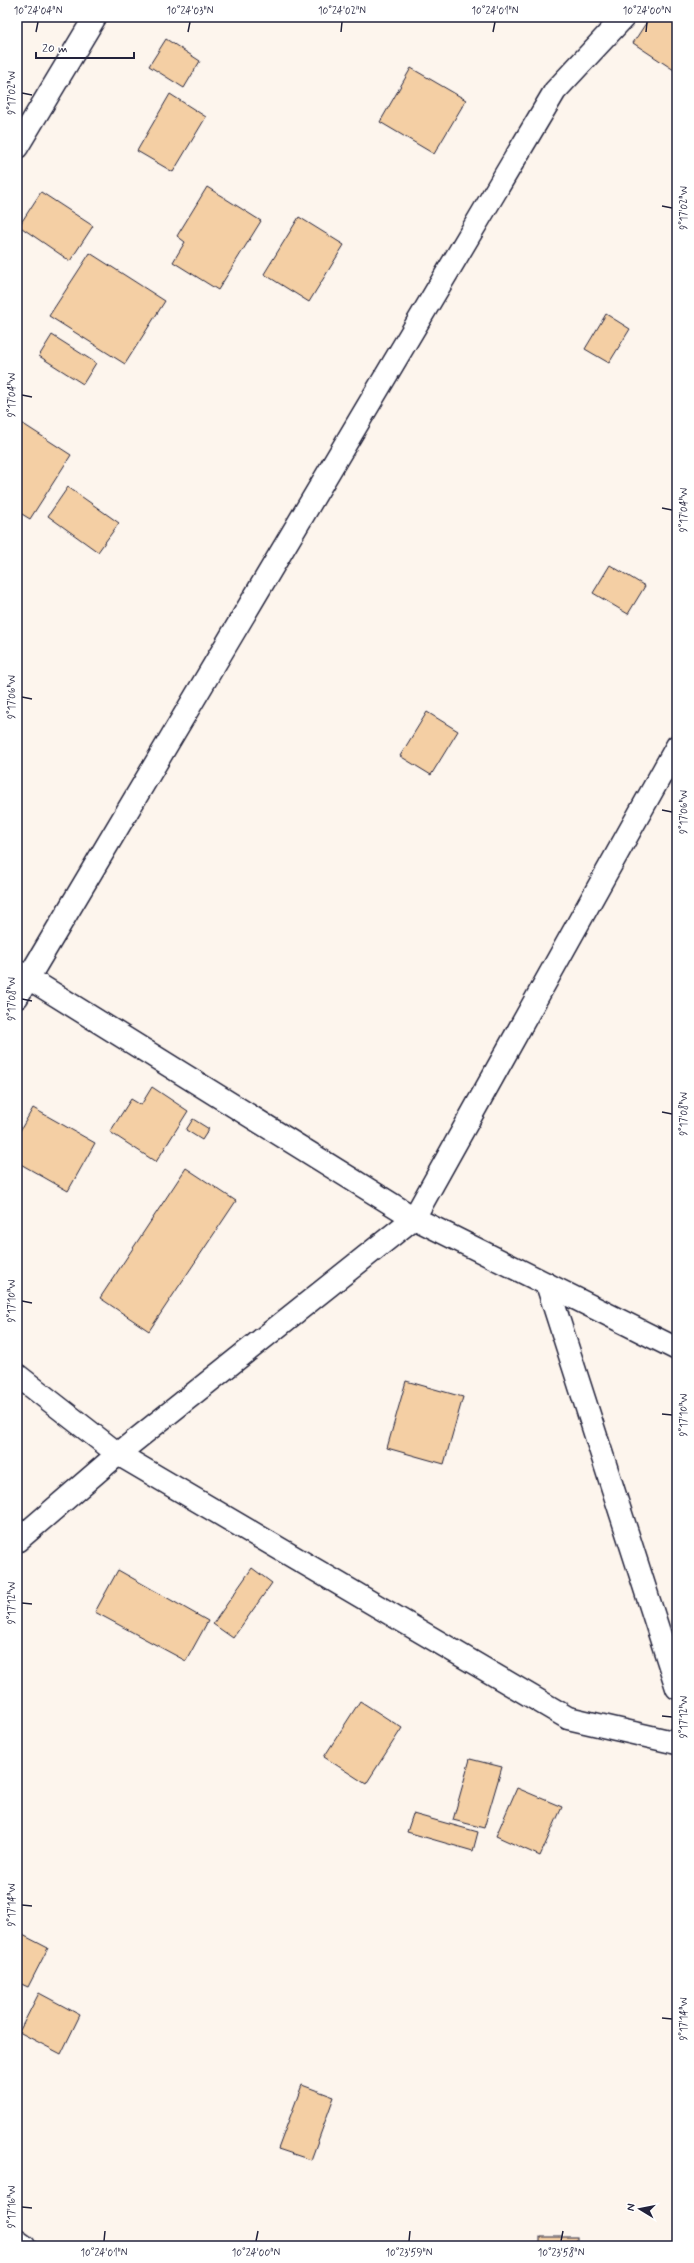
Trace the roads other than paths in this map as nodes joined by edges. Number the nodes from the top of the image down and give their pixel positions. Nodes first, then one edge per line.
1 (95, 17) edge
2 (624, 17) edge
3 (17, 147) edge
4 (677, 746) edge
5 (23, 974) edge
6 (17, 997) edge
7 (414, 1218) junction
8 (547, 1284) junction
9 (677, 1349) edge
10 (17, 1375) edge
11 (118, 1454) junction
12 (17, 1541) edge
13 (677, 1688) edge
14 (677, 1743) edge
15 (17, 2241) edge
16 (24, 2246) edge

1 - 3 street
2 - 5 street
4 - 7 street
5 - 6 street
5 - 7 street
7 - 8 street
7 - 11 street
8 - 9 street
8 - 13 street
10 - 11 street
11 - 12 street
11 - 14 street
15 - 16 street

